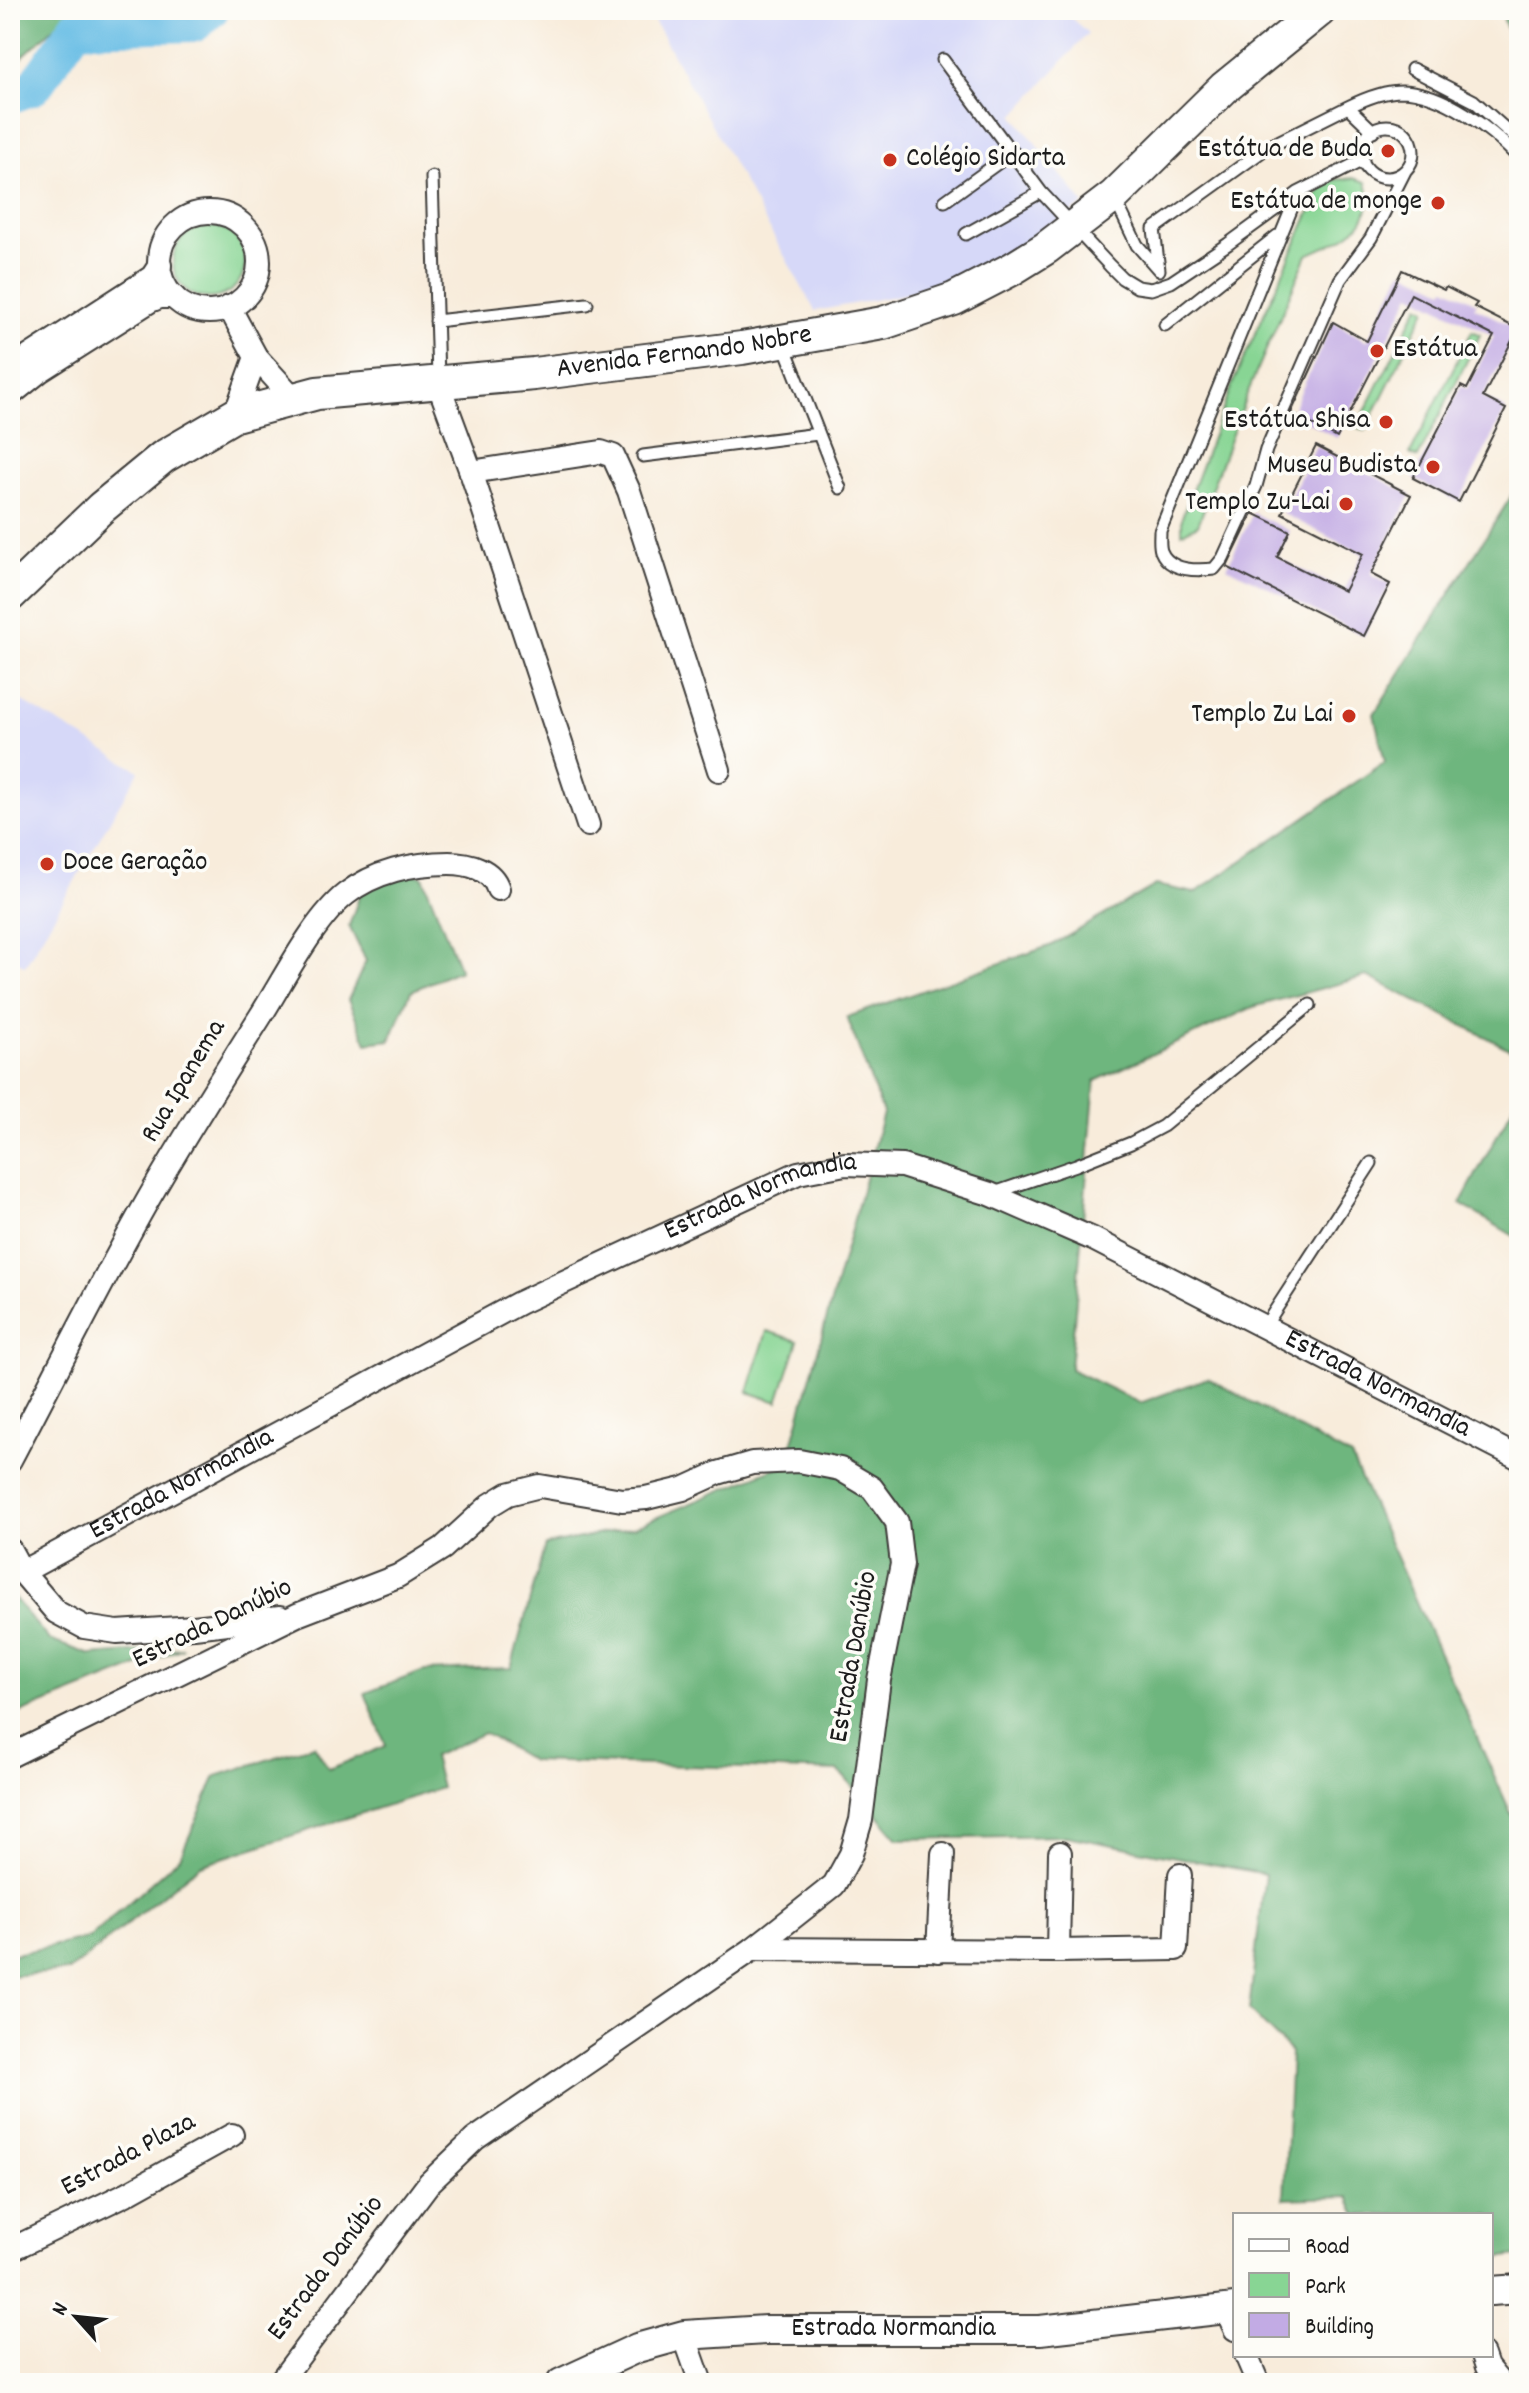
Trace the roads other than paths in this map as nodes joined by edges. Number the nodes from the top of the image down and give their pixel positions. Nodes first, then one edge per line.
1 (1320, 10) edge
2 (943, 60) dead end
3 (1412, 69) dead end
4 (1348, 107) junction
5 (1373, 131) junction
6 (1519, 141) edge
7 (1013, 152) junction
8 (1519, 158) edge
9 (1363, 160) junction
10 (1405, 171) junction
11 (432, 177) dead end
12 (1041, 192) junction
13 (1298, 193) junction
14 (1114, 196) junction
15 (945, 201) dead end
16 (1075, 226) junction
17 (966, 234) dead end
18 (1279, 235) junction
19 (160, 265) junction
20 (1159, 270) junction
21 (1171, 282) junction
22 (174, 297) junction
23 (587, 304) dead end
24 (229, 307) junction
25 (436, 321) junction
26 (1165, 325) dead end
27 (783, 341) junction
28 (256, 357) junction
29 (10, 372) edge
30 (438, 383) junction
31 (10, 395) edge
32 (294, 399) junction
33 (235, 415) junction
34 (818, 434) junction
35 (643, 456) dead end
36 (471, 472) junction
37 (840, 488) dead end
38 (10, 595) edge
39 (719, 770) dead end
40 (588, 825) dead end
41 (498, 889) dead end
42 (1310, 1005) dead end
43 (1371, 1163) dead end
44 (990, 1194) junction
45 (1265, 1326) junction
46 (1519, 1458) edge
47 (10, 1460) edge
48 (10, 1550) edge
49 (22, 1572) junction
50 (297, 1615) junction
51 (10, 1756) edge
52 (1060, 1853) dead end
53 (943, 1854) dead end
54 (1180, 1875) dead end
55 (753, 1949) junction
56 (938, 1951) junction
57 (1058, 1951) junction
58 (232, 2135) dead end
59 (10, 2250) edge
60 (1519, 2289) edge
61 (1493, 2291) edge
62 (1232, 2315) edge
63 (684, 2335) junction
64 (1247, 2357) edge
65 (1484, 2357) edge
66 (279, 2383) edge
67 (561, 2383) edge
68 (701, 2383) edge
69 (1258, 2383) edge
70 (1500, 2383) edge

1 - 14 main road, Avenida Fernando Nobre
2 - 7 lane
3 - 6 lane
4 - 5 lane
4 - 8 lane
4 - 20 lane
5 - 9 lane
5 - 10 lane
7 - 12 lane
7 - 15 lane
9 - 10 lane
9 - 13 lane
10 - 18 lane
11 - 25 lane
12 - 16 lane
12 - 17 lane
13 - 18 lane
13 - 21 lane
14 - 16 main road, Avenida Fernando Nobre
14 - 20 lane
16 - 21 lane
16 - 27 main road, Avenida Fernando Nobre
18 - 26 lane
19 - 22 street
19 - 24 street
19 - 29 street
20 - 21 lane
22 - 24 street
22 - 31 street
23 - 25 lane
24 - 28 street
25 - 30 lane
27 - 30 main road, Avenida Fernando Nobre
27 - 34 lane
28 - 32 street
28 - 33 street
30 - 32 main road, Avenida Fernando Nobre
30 - 36 street
32 - 33 main road, Avenida Fernando Nobre
33 - 38 main road, Avenida Fernando Nobre
34 - 35 lane
34 - 37 lane
36 - 39 street
36 - 40 street
41 - 47 street, Rua Ipanema
42 - 44 lane
43 - 45 lane
44 - 45 street, Estrada Normandia
44 - 49 street, Estrada Normandia
45 - 46 street, Estrada Normandia
48 - 49 street
49 - 50 street
50 - 51 street, Estrada Danúbio
50 - 55 street, Estrada Danúbio
52 - 57 street
53 - 56 street
54 - 57 street
55 - 56 street
55 - 66 street, Estrada Danúbio
56 - 57 street
58 - 59 street, Estrada Plaza
60 - 61 street
62 - 63 street, Estrada Normandia
63 - 67 street, Estrada Normandia
63 - 68 street
64 - 69 street
65 - 70 street

